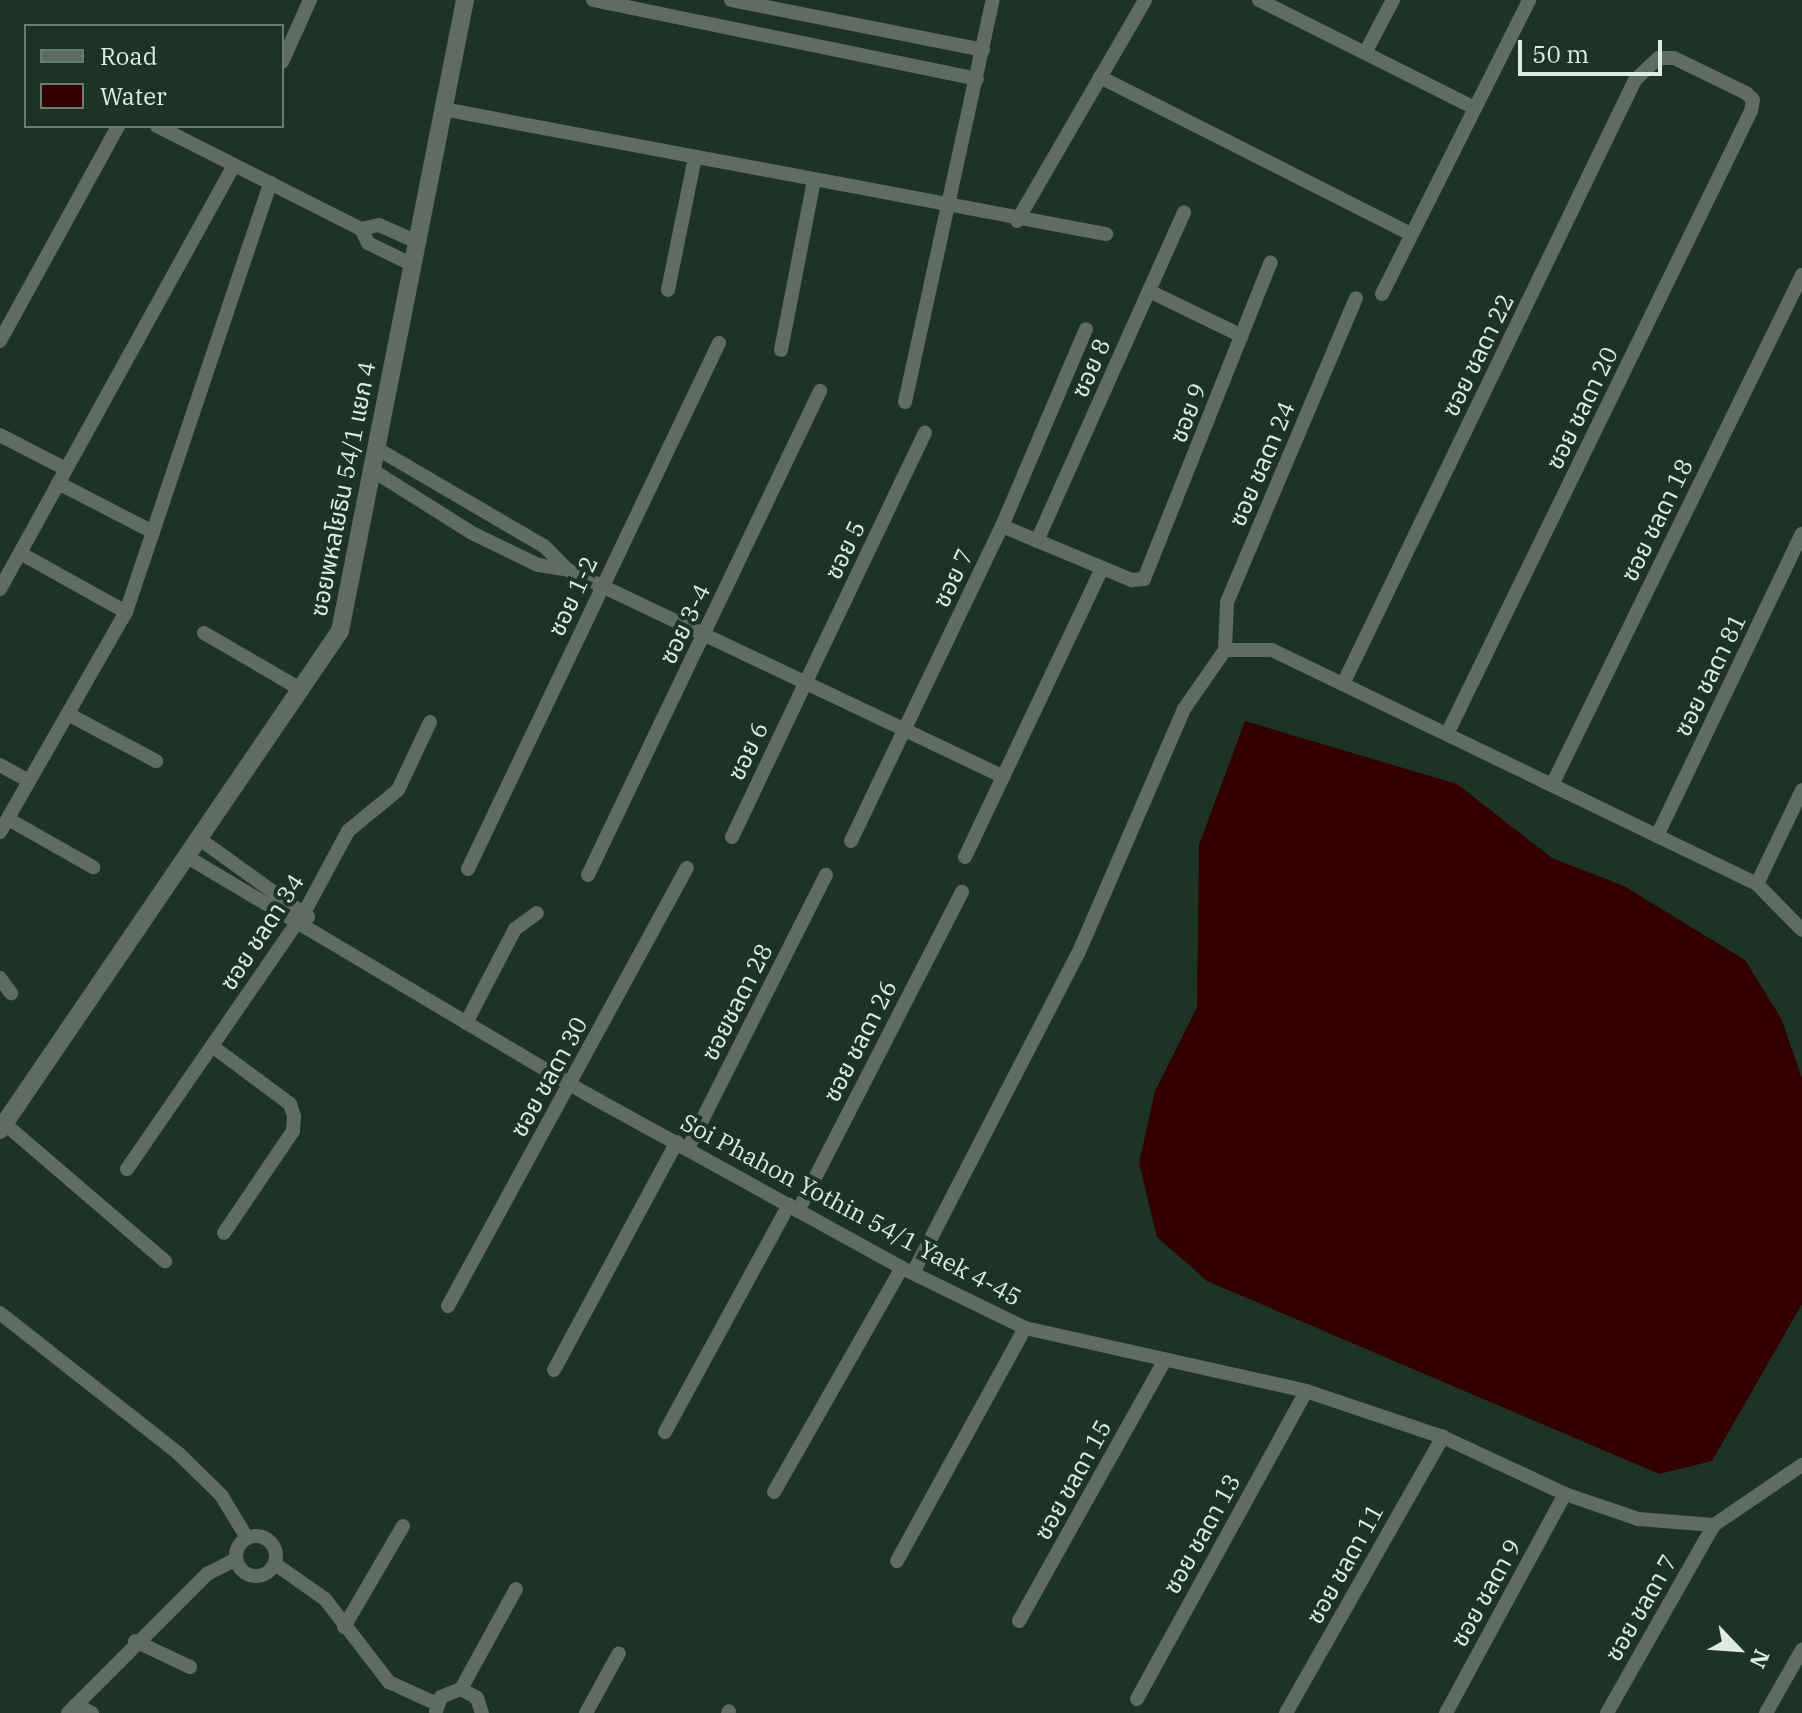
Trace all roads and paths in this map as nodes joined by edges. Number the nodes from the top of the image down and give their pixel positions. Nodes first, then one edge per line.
1 (310, 0) edge
2 (465, 0) edge
3 (593, 0) edge
4 (993, 0) edge
5 (1145, 0) edge
6 (1259, 0) edge
7 (1393, 0) edge
8 (1529, 0) edge
9 (734, 1) edge
10 (733, 29) junction
11 (983, 50) junction
12 (1365, 53) junction
13 (284, 58) edge
14 (1100, 77) junction
15 (977, 79) junction
16 (1753, 100) joint
17 (1475, 108) junction
18 (443, 109) junction
19 (117, 128) edge
20 (161, 128) edge
21 (695, 157) junction
22 (234, 165) junction
23 (814, 181) junction
24 (270, 183) junction
25 (951, 208) junction
26 (1184, 212) dead end
27 (1017, 221) junction
28 (361, 229) junction
29 (1106, 234) dead end
30 (1411, 234) junction
31 (417, 242) junction
32 (1271, 262) dead end
33 (413, 265) junction
34 (1802, 275) edge
35 (668, 290) dead end
36 (1149, 291) junction
37 (1382, 294) dead end
38 (1356, 298) dead end
39 (1086, 329) dead end
40 (1242, 336) junction
41 (0, 341) edge
42 (719, 343) dead end
43 (781, 350) dead end
44 (820, 391) dead end
45 (905, 402) dead end
46 (925, 433) dead end
47 (0, 435) edge
48 (376, 448) junction
49 (66, 469) junction
50 (372, 470) junction
51 (58, 483) junction
52 (1002, 526) junction
53 (153, 532) junction
54 (1802, 534) edge
55 (1037, 541) junction
56 (20, 553) junction
57 (1102, 569) junction
58 (568, 570) junction
59 (603, 587) junction
60 (0, 589) edge
61 (126, 612) junction
62 (204, 633) dead end
63 (704, 636) junction
64 (1225, 650) junction
65 (1343, 684) junction
66 (804, 685) junction
67 (302, 690) junction
68 (68, 714) junction
69 (430, 722) dead end
70 (903, 731) junction
71 (1447, 734) junction
72 (156, 761) dead end
73 (0, 765) edge
74 (1003, 777) junction
75 (29, 781) junction
76 (1552, 785) junction
77 (1802, 790) edge
78 (4, 826) edge
79 (1657, 836) junction
80 (732, 837) dead end
81 (201, 840) junction
82 (851, 841) dead end
83 (965, 857) dead end
84 (189, 858) junction
85 (93, 867) dead end
86 (687, 868) dead end
87 (468, 869) dead end
88 (588, 875) dead end
89 (826, 875) dead end
90 (1757, 884) junction
91 (962, 892) dead end
92 (537, 913) dead end
93 (301, 917) junction
94 (1802, 930) edge
95 (0, 978) edge
96 (11, 993) dead end
97 (466, 1023) junction
98 (212, 1046) junction
99 (571, 1085) junction
100 (3, 1127) edge
101 (683, 1145) junction
102 (127, 1169) dead end
103 (794, 1208) junction
104 (224, 1233) dead end
105 (165, 1261) dead end
106 (908, 1270) junction
107 (448, 1306) dead end
108 (0, 1313) edge
109 (1025, 1328) junction
110 (1165, 1360) junction
111 (554, 1370) dead end
112 (1306, 1391) junction
113 (665, 1432) dead end
114 (1443, 1437) junction
115 (1802, 1465) edge
116 (774, 1492) dead end
117 (1565, 1494) junction
118 (1714, 1525) junction
119 (403, 1526) dead end
120 (247, 1538) junction
121 (236, 1559) junction
122 (897, 1561) dead end
123 (275, 1564) junction
124 (516, 1589) dead end
125 (1019, 1621) dead end
126 (344, 1627) junction
127 (135, 1641) junction
128 (1802, 1650) edge
129 (619, 1653) dead end
130 (190, 1667) dead end
131 (461, 1689) junction
132 (1137, 1699) dead end
133 (437, 1708) edge
134 (72, 1709) edge
135 (92, 1713) edge
136 (482, 1713) edge
137 (586, 1713) edge
138 (1286, 1713) edge
139 (1446, 1713) edge
140 (1607, 1713) edge
141 (1766, 1713) edge

1 - 13 street
2 - 18 street, ซอยพหลโยธิน 54/1 แยก 4
3 - 10 street
4 - 11 street
5 - 14 street
6 - 12 street
7 - 12 street
8 - 17 street
9 - 10 street
9 - 11 street
10 - 15 street
11 - 15 street
12 - 17 street
14 - 27 street
14 - 30 street
15 - 25 street
16 - 65 street, ซอย ชลดา 22
16 - 71 street, ซอย ชลดา 20
17 - 30 street
18 - 21 street
18 - 31 street, ซอยพหลโยธิน 54/1 แยก 4
19 - 41 street
20 - 22 street
21 - 23 street
21 - 35 street
22 - 24 street
22 - 49 street
23 - 25 street
23 - 43 street
24 - 28 street
24 - 53 street
25 - 27 street
25 - 45 street
26 - 36 street, ซอย 8
27 - 29 street
28 - 31 street
28 - 33 street
30 - 37 street
31 - 33 street, ซอยพหลโยธิน 54/1 แยก 4
32 - 40 street, ซอย 9
33 - 48 street, ซอยพหลโยธิน 54/1 แยก 4
34 - 76 street, ซอย ชลดา 18
36 - 40 street
36 - 55 street, ซอย 8
38 - 64 street, ซอย ชลดา 24
39 - 52 street, ซอย 7
40 - 57 street, ซอย 9
42 - 59 street, ซอย 1-2
44 - 63 street, ซอย 3-4
46 - 66 street, ซอย 5
47 - 49 street
48 - 50 street, ซอยพหลโยธิน 54/1 แยก 4
48 - 58 street
49 - 51 street
50 - 58 street
50 - 67 street, ซอยพหลโยธิน 54/1 แยก 4
51 - 53 street
51 - 56 street
52 - 55 street
52 - 70 street, ซอย 7
53 - 61 street
54 - 79 street, ซอย ชลดา 81
55 - 57 street
56 - 60 street
56 - 61 street
57 - 74 street
58 - 59 street
59 - 63 street
59 - 87 street, ซอย 1-2
61 - 68 street
62 - 67 street
63 - 66 street
63 - 88 street, ซอย 3-4
64 - 65 street
64 - 106 street
65 - 71 street
66 - 70 street
66 - 80 street, ซอย 6
67 - 81 street, ซอยพหลโยธิน 54/1 แยก 4
68 - 72 street
68 - 75 street
69 - 93 street, ซอย ชลดา 34
70 - 74 street
70 - 82 street, ซอย 7
71 - 76 street
73 - 75 street
74 - 83 street
75 - 78 street
76 - 79 street
77 - 90 street
78 - 85 street
79 - 90 street
81 - 84 street, ซอยพหลโยธิน 54/1 แยก 4
81 - 93 street
84 - 93 street
84 - 100 street, ซอยพหลโยธิน 54/1 แยก 4
86 - 99 street, ซอย ชลดา 30
89 - 101 street, ซอยชลดา 28
90 - 94 street
91 - 103 street, ซอย ชลดา 26
92 - 97 street
93 - 97 street, Soi Phahon Yothin 54/1 Yaek 4-45
93 - 98 street, ซอย ชลดา 34
95 - 96 street
97 - 99 street, Soi Phahon Yothin 54/1 Yaek 4-45
98 - 102 street, ซอย ชลดา 34
98 - 104 street
99 - 101 street, Soi Phahon Yothin 54/1 Yaek 4-45
99 - 107 street, ซอย ชลดา 30
100 - 105 street
101 - 103 street, Soi Phahon Yothin 54/1 Yaek 4-45
101 - 111 street, ซอยชลดา 28
103 - 106 street, Soi Phahon Yothin 54/1 Yaek 4-45
103 - 113 street, ซอย ชลดา 26
106 - 109 street, Soi Phahon Yothin 54/1 Yaek 4-45
106 - 116 street
108 - 120 street
109 - 110 street, Soi Phahon Yothin 54/1 Yaek 4-45
109 - 122 street
110 - 112 street, Soi Phahon Yothin 54/1 Yaek 4-45
110 - 125 street, ซอย ชลดา 15
112 - 114 street, Soi Phahon Yothin 54/1 Yaek 4-45
112 - 132 street, ซอย ชลดา 13
114 - 117 street, Soi Phahon Yothin 54/1 Yaek 4-45
114 - 138 street, ซอย ชลดา 11
115 - 118 street
117 - 118 street, Soi Phahon Yothin 54/1 Yaek 4-45
117 - 139 street, ซอย ชลดา 9
118 - 140 street, ซอย ชลดา 7
119 - 126 street
120 - 121 street
120 - 123 street
121 - 123 street
121 - 127 street
123 - 126 street
124 - 131 street
126 - 133 street
127 - 130 street
127 - 134 street
128 - 141 street
129 - 137 street
131 - 133 street
131 - 136 street
134 - 135 street

